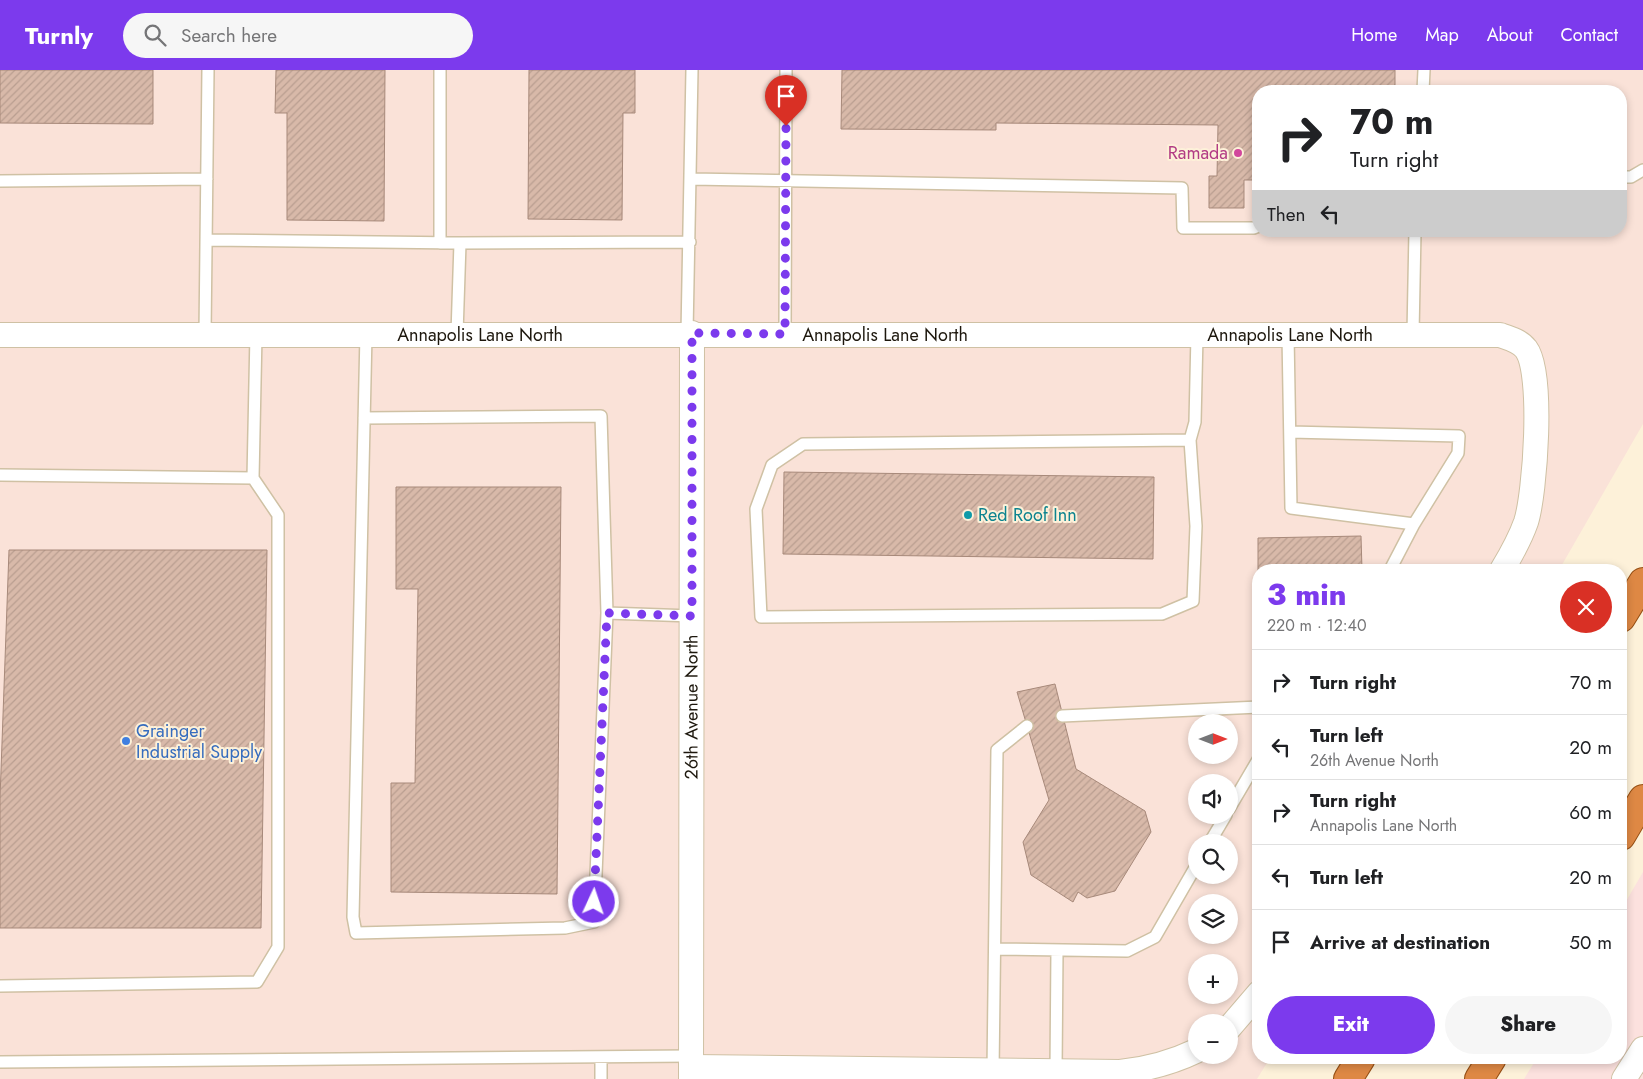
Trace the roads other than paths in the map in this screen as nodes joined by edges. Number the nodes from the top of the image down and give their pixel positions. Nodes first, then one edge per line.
1 (208, 70) edge
2 (440, 70) edge
3 (692, 70) edge
4 (786, 70) edge
5 (1424, 70) edge
6 (1423, 85) edge
7 (1643, 170) edge
8 (1627, 177) edge
9 (207, 179) junction
10 (691, 179) junction
11 (0, 181) edge
12 (786, 182) junction
13 (1252, 228) edge
14 (1415, 237) edge
15 (206, 240) junction
16 (690, 242) junction
17 (440, 243) junction
18 (460, 243) junction
19 (689, 333) junction
20 (205, 334) junction
21 (256, 334) junction
22 (366, 334) junction
23 (457, 334) junction
24 (785, 334) junction
25 (1413, 334) junction
26 (0, 335) edge
27 (1197, 335) junction
28 (1288, 335) junction
29 (364, 418) junction
30 (1290, 432) junction
31 (1190, 440) junction
32 (0, 475) edge
33 (254, 478) junction
34 (1414, 524) junction
35 (1393, 564) edge
36 (1505, 564) edge
37 (1643, 582) edge
38 (1627, 608) edge
39 (607, 613) junction
40 (692, 616) junction
41 (1252, 707) edge
42 (1062, 716) dead end
43 (1027, 726) dead end
44 (1252, 770) edge
45 (1238, 794) edge
46 (1643, 799) edge
47 (1627, 826) edge
48 (1188, 880) edge
49 (995, 949) junction
50 (1057, 950) junction
51 (0, 986) edge
52 (1252, 1000) edge
53 (1238, 1017) edge
54 (1643, 1049) edge
55 (1188, 1055) edge
56 (600, 1057) junction
57 (0, 1062) edge
58 (1357, 1064) edge
59 (1488, 1064) edge
60 (691, 1068) edge
61 (993, 1070) junction
62 (1056, 1071) junction
63 (815, 1074) edge
64 (601, 1079) edge
65 (1348, 1079) edge
66 (1479, 1079) edge
67 (1624, 1079) edge

1 - 9 lane
2 - 17 lane
3 - 10 lane
4 - 12 lane
5 - 6 lane
7 - 8 lane
9 - 11 lane
9 - 15 lane
10 - 12 lane
10 - 16 lane
12 - 13 lane
12 - 24 lane
14 - 25 lane
15 - 17 lane
15 - 20 lane
16 - 18 lane
16 - 19 lane
17 - 18 lane
18 - 23 lane
19 - 23 street, Annapolis Lane North
19 - 24 street, Annapolis Lane North
19 - 40 street, 26th Avenue North
20 - 21 street, Annapolis Lane North
20 - 26 street, Annapolis Lane North
21 - 22 street, Annapolis Lane North
21 - 33 lane
22 - 23 street, Annapolis Lane North
22 - 29 lane
24 - 27 street, Annapolis Lane North
25 - 28 street, Annapolis Lane North
25 - 36 street, Annapolis Lane North
27 - 28 street, Annapolis Lane North
27 - 31 lane
28 - 30 lane
29 - 39 lane
29 - 39 lane
30 - 34 lane
30 - 34 lane
31 - 31 lane
32 - 33 lane
33 - 51 lane
34 - 35 lane
37 - 38 highway
39 - 40 lane
40 - 60 street, 26th Avenue North
41 - 42 lane
43 - 49 lane
44 - 45 lane
46 - 47 highway
48 - 50 lane
49 - 50 lane
49 - 61 lane
50 - 62 lane
52 - 53 street
54 - 67 street
55 - 62 street
56 - 57 lane
56 - 60 lane
56 - 64 lane
58 - 65 highway
59 - 66 highway
60 - 63 street
61 - 62 street
61 - 63 street

